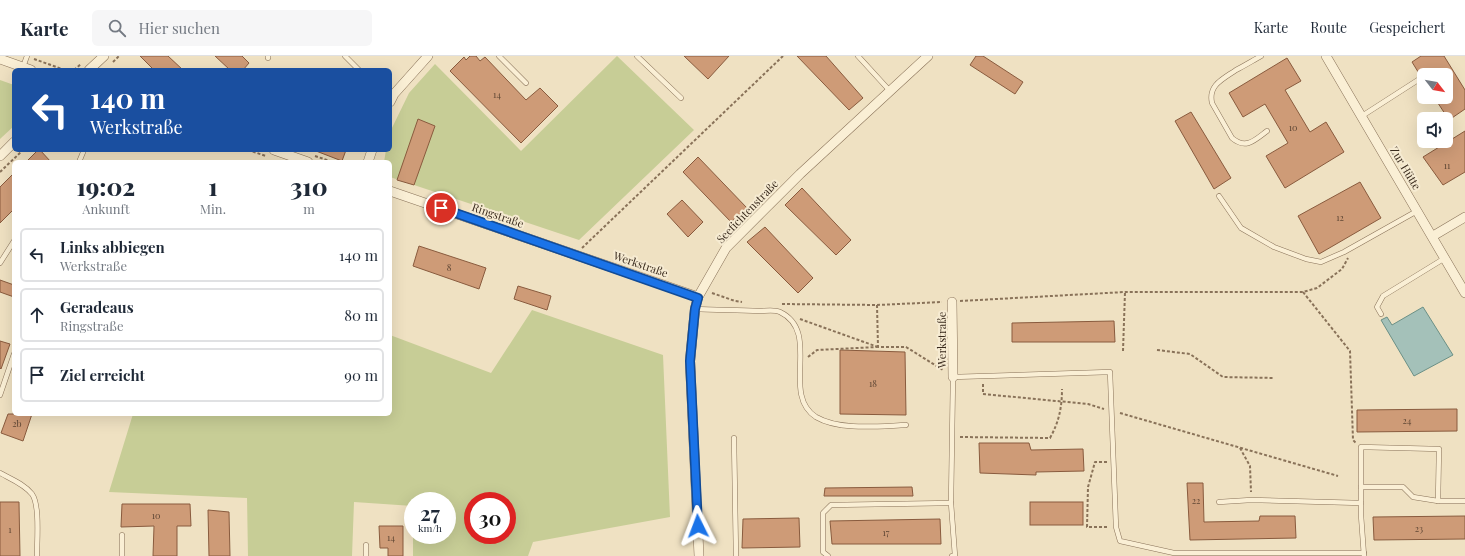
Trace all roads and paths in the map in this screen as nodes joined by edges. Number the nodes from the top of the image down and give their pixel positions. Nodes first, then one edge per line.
1 (27, 56) edge
2 (104, 56) edge
3 (345, 56) edge
4 (428, 56) edge
5 (499, 56) edge
6 (637, 56) edge
7 (783, 56) edge
8 (858, 56) edge
9 (928, 56) edge
10 (1261, 56) edge
11 (1326, 56) edge
12 (0, 59) edge
13 (24, 68) edge
14 (27, 68) edge
15 (60, 68) edge
16 (91, 68) edge
17 (357, 68) edge
18 (1417, 81) edge
19 (526, 83) dead end
20 (890, 91) junction
21 (392, 95) edge
22 (681, 98) dead end
23 (1362, 116) junction
24 (1268, 131) dead end
25 (12, 144) edge
26 (21, 152) edge
27 (280, 152) edge
28 (0, 156) edge
29 (13, 160) edge
30 (302, 160) edge
31 (12, 161) edge
32 (0, 172) edge
33 (392, 192) edge
34 (1219, 196) dead end
35 (1417, 211) junction
36 (1465, 217) edge
37 (1433, 236) junction
38 (12, 244) edge
39 (1354, 246) junction
40 (576, 254) junction
41 (1445, 258) junction
42 (0, 263) edge
43 (1125, 292) junction
44 (1303, 292) junction
45 (700, 293) junction
46 (1465, 293) edge
47 (742, 302) dead end
48 (952, 302) junction
49 (779, 304) dead end
50 (877, 305) junction
51 (695, 309) junction
52 (1381, 314) dead end
53 (793, 321) junction
54 (878, 347) junction
55 (1157, 350) dead end
56 (1123, 351) dead end
57 (12, 360) edge
58 (800, 363) junction
59 (953, 373) junction
60 (983, 376) junction
61 (1274, 378) dead end
62 (1062, 389) dead end
63 (0, 396) edge
64 (1062, 402) junction
65 (1112, 411) junction
66 (906, 425) dead end
67 (952, 437) junction
68 (734, 438) dead end
69 (1360, 447) junction
70 (1240, 448) junction
71 (1114, 462) junction
72 (0, 473) edge
73 (1338, 476) dead end
74 (1361, 487) junction
75 (1251, 500) junction
76 (1438, 501) junction
77 (1465, 501) edge
78 (1219, 502) dead end
79 (951, 503) junction
80 (1361, 503) junction
81 (1116, 527) junction
82 (122, 535) dead end
83 (366, 545) dead end
84 (1364, 554) edge
85 (38, 556) edge
86 (122, 556) edge
87 (366, 556) edge
88 (699, 556) edge
89 (736, 556) edge
90 (828, 556) edge
91 (952, 556) edge

1 - 14 lane
1 - 15 path
2 - 16 street
3 - 17 lane
4 - 21 street
5 - 19 lane
6 - 22 lane
7 - 40 path
8 - 20 lane
9 - 20 street, Seefichtenstraße
10 - 24 lane
11 - 23 street, Zur Hütte
12 - 13 street
18 - 23 lane
20 - 45 street, Seefichtenstraße
23 - 35 street, Zur Hütte
25 - 28 street
26 - 29 path
27 - 30 street
31 - 32 path
33 - 40 street, Ringstraße
34 - 39 lane
35 - 37 street, Zur Hütte
35 - 39 lane
36 - 37 street
37 - 41 street, Zur Hütte
38 - 42 lane
39 - 44 path
40 - 45 street, Werkstraße
41 - 46 street, Zur Hütte
41 - 52 lane
43 - 44 path
43 - 48 path
43 - 56 path
44 - 69 path
45 - 47 path
45 - 51 street, Seefichtenstraße
48 - 50 path
48 - 59 street, Werkstraße
49 - 50 path
50 - 54 path
51 - 53 lane
51 - 88 street, Seefichtenstraße
53 - 54 path
53 - 58 lane
54 - 58 path
54 - 59 path
55 - 61 path
57 - 63 lane
58 - 66 lane
59 - 60 lane
59 - 67 lane
60 - 64 path
60 - 65 lane
62 - 64 path
64 - 65 path
64 - 67 path
65 - 70 path
65 - 71 lane
67 - 79 lane
68 - 89 lane
69 - 74 lane
69 - 76 lane
70 - 73 path
70 - 75 path
71 - 81 lane
71 - 81 path
72 - 85 lane
74 - 76 lane
74 - 80 lane
75 - 78 lane
75 - 80 lane
76 - 77 lane
79 - 90 lane
79 - 91 lane
80 - 84 lane
81 - 84 lane
82 - 86 lane
83 - 87 lane

